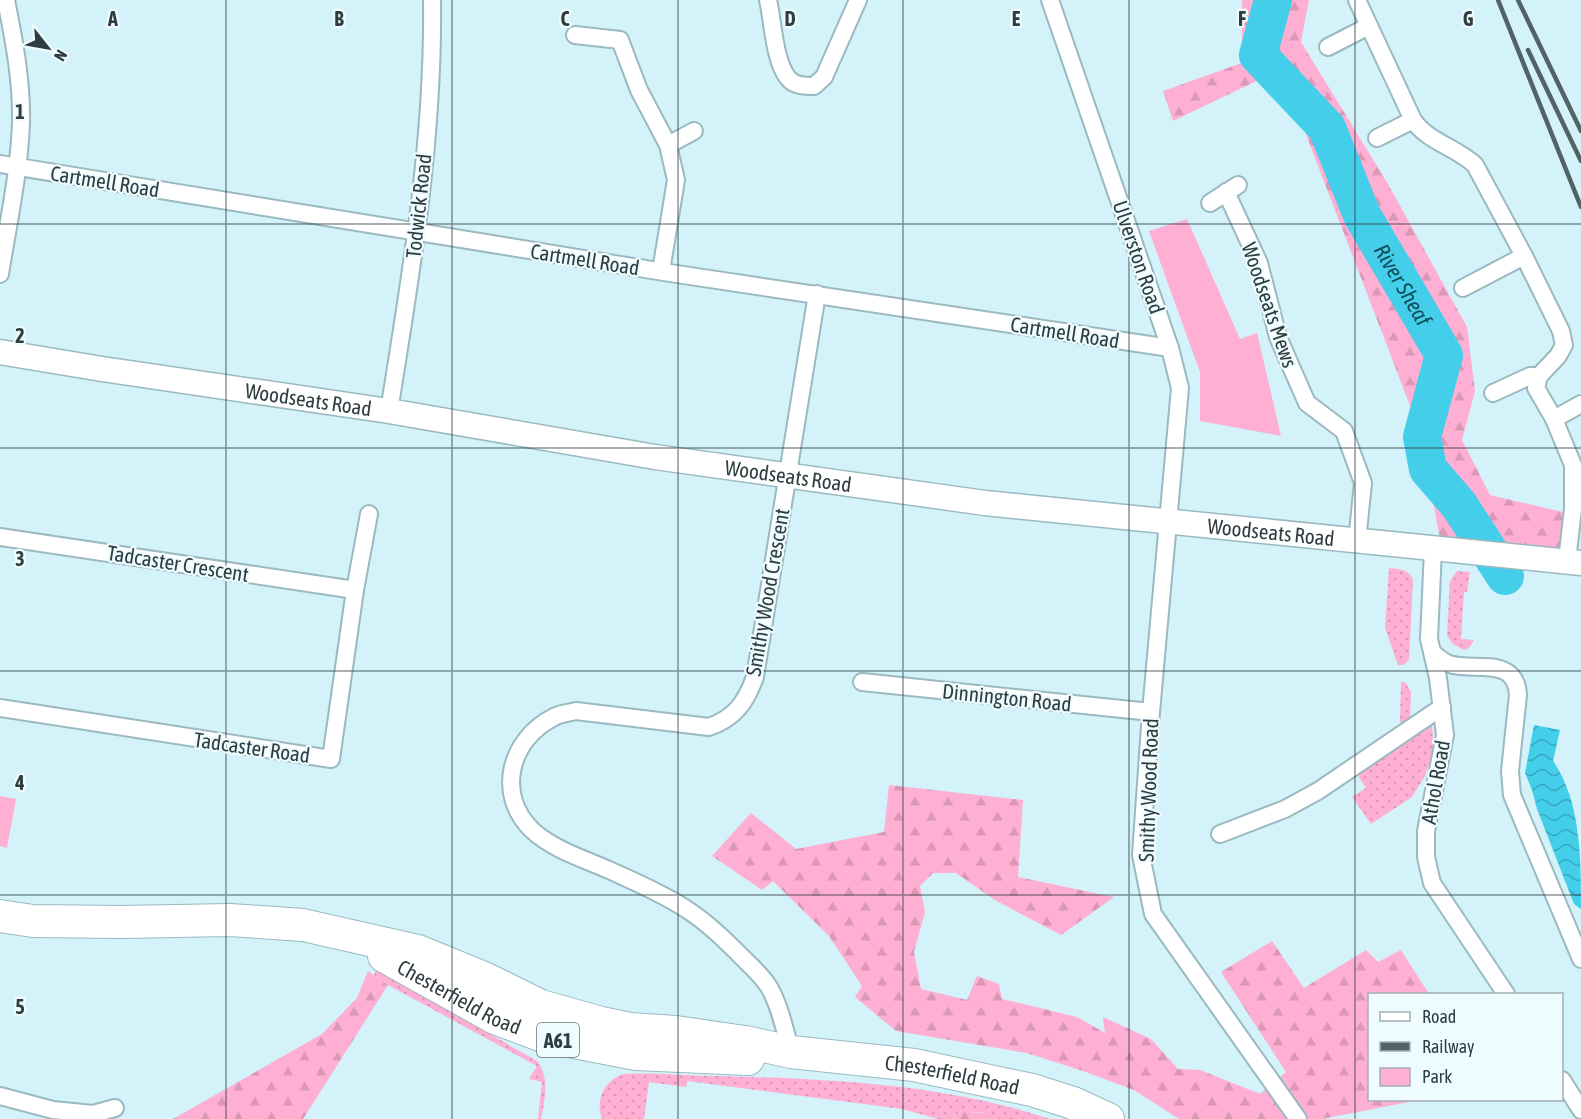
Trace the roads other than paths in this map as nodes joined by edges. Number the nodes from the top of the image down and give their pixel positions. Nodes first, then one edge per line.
1 (6, 0) edge
2 (432, 0) edge
3 (768, 0) edge
4 (858, 0) edge
5 (1050, 0) edge
6 (1357, 0) edge
7 (1369, 26) junction
8 (575, 35) dead end
9 (1328, 47) dead end
10 (1413, 120) junction
11 (694, 131) dead end
12 (1377, 138) dead end
13 (668, 145) junction
14 (8, 165) edge
15 (1210, 202) dead end
16 (418, 232) junction
17 (1524, 256) junction
18 (661, 271) junction
19 (0, 274) edge
20 (1463, 288) dead end
21 (817, 294) junction
22 (1170, 348) junction
23 (0, 352) edge
24 (1539, 376) junction
25 (1493, 393) dead end
26 (1581, 404) edge
27 (389, 411) junction
28 (1554, 419) junction
29 (787, 476) junction
30 (369, 513) dead end
31 (1167, 523) junction
32 (0, 537) edge
33 (1357, 541) junction
34 (1437, 549) junction
35 (1574, 562) edge
36 (355, 590) junction
37 (1433, 653) junction
38 (862, 682) dead end
39 (1442, 707) junction
40 (0, 708) edge
41 (1151, 712) junction
42 (1220, 834) dead end
43 (0, 916) edge
44 (1581, 959) edge
45 (1505, 993) edge
46 (791, 1052) junction
47 (1563, 1082) edge
48 (0, 1096) edge
49 (115, 1107) dead end
50 (1581, 1110) edge
51 (93, 1116) edge
52 (1108, 1119) edge
53 (1298, 1119) edge

1 - 14 street
2 - 16 street, Todwick Road
3 - 4 street
5 - 22 street, Ulverston Road
6 - 7 street
7 - 9 street
7 - 10 street
8 - 13 street
10 - 12 street
10 - 17 street
11 - 13 street
13 - 18 street
14 - 16 street, Cartmell Road
14 - 19 street
15 - 33 street, Woodseats Mews
16 - 18 street, Cartmell Road
16 - 27 street, Todwick Road
17 - 20 street
17 - 24 street
18 - 21 street, Cartmell Road
21 - 22 street, Cartmell Road
21 - 29 street, Smithy Wood Crescent
22 - 31 street, Ulverston Road
23 - 27 street, Woodseats Road
24 - 25 street
24 - 28 street
26 - 28 street
27 - 29 street, Woodseats Road
28 - 35 street
29 - 31 street, Woodseats Road
29 - 46 street, Smithy Wood Crescent
30 - 36 street, Tadcaster Road
31 - 33 street, Woodseats Road
31 - 41 street, Smithy Wood Road
32 - 36 street, Tadcaster Crescent
33 - 34 street, Woodseats Road
34 - 35 street, Woodseats Road
34 - 37 street, Athol Road
36 - 40 street, Tadcaster Road
37 - 39 street, Athol Road
37 - 44 street
38 - 41 street, Dinnington Road
39 - 42 street
39 - 45 street, Athol Road
41 - 53 street, Smithy Wood Road
43 - 46 highway, Chesterfield Road / A61
46 - 52 highway, Chesterfield Road / A61
47 - 50 street
48 - 51 street
49 - 51 street

